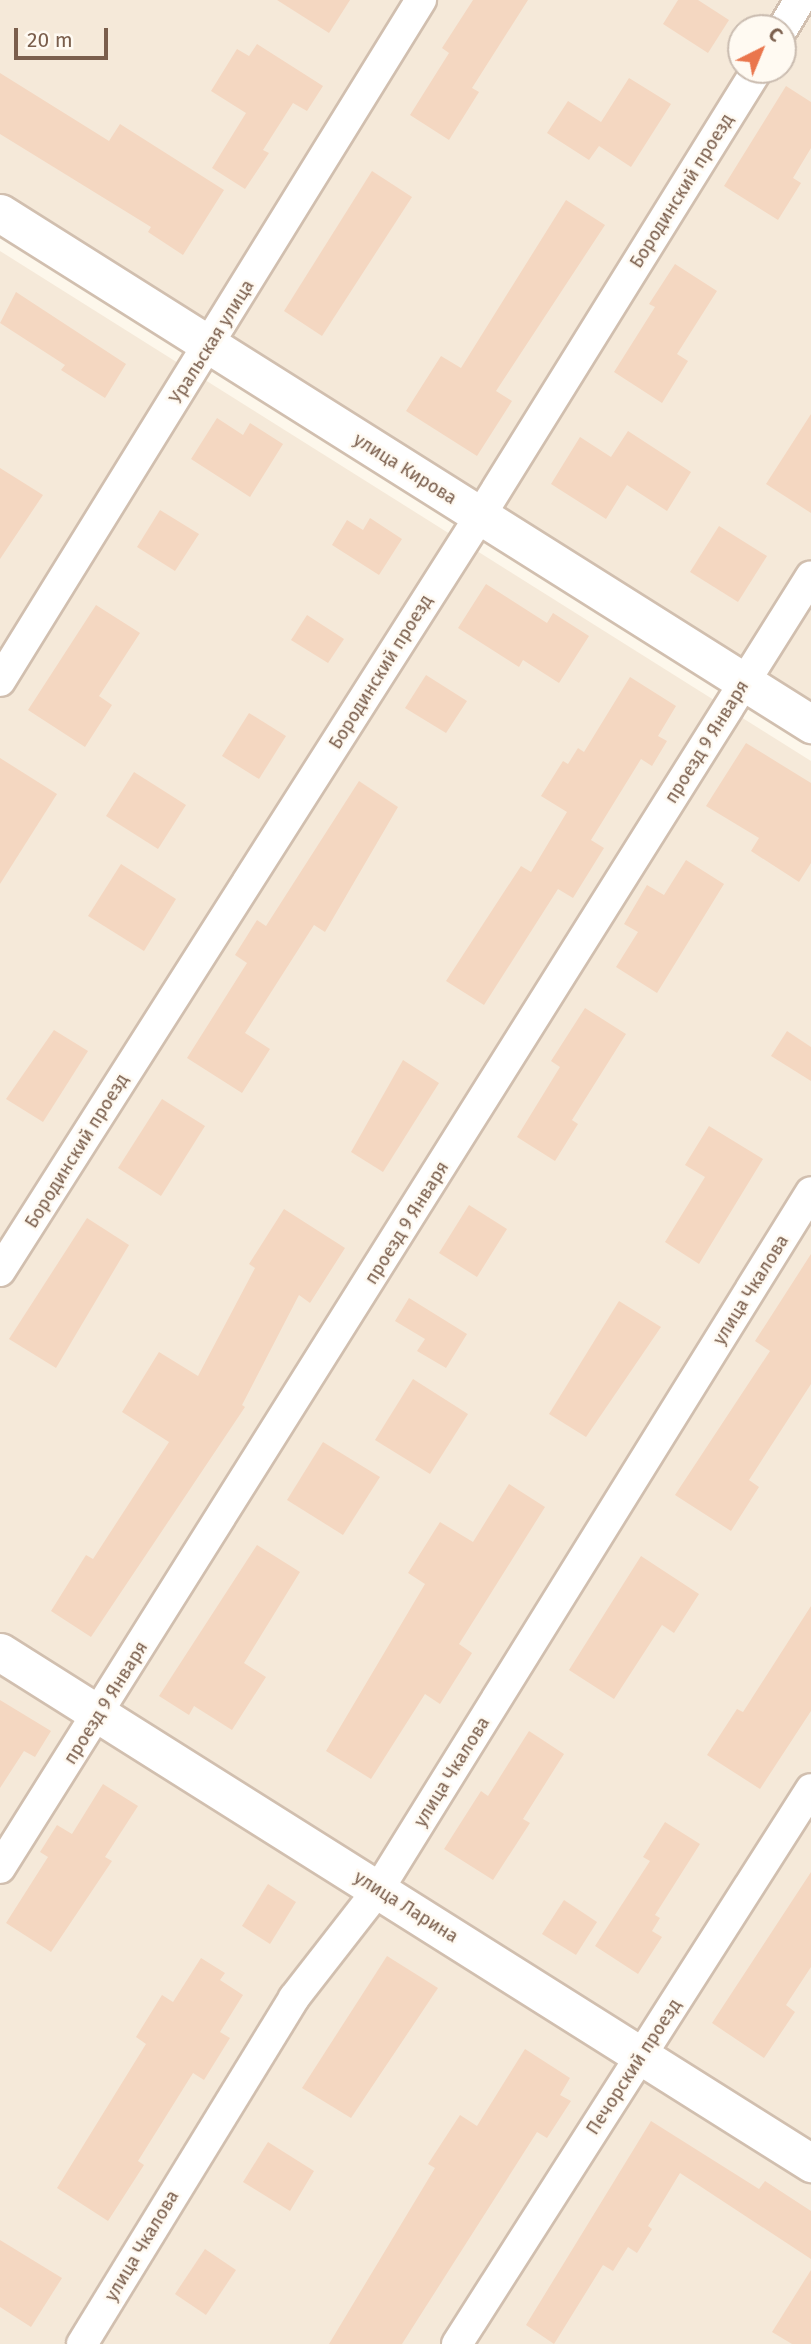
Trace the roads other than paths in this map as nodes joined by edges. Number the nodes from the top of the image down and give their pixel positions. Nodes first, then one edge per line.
1 (421, 0) edge
2 (748, 84) edge
3 (0, 213) edge
4 (210, 346) junction
5 (481, 516) junction
6 (811, 576) edge
7 (0, 681) edge
8 (745, 682) junction
9 (811, 724) edge
10 (811, 1192) edge
11 (0, 1271) edge
12 (0, 1652) edge
13 (100, 1715) junction
14 (811, 1789) edge
15 (0, 1868) edge
16 (378, 1890) junction
17 (641, 2056) junction
18 (811, 2163) edge
19 (82, 2344) edge
20 (457, 2344) edge

1 - 4 street, Уральская улица
2 - 5 street, Бородинский проезд
3 - 4 street, улица Кирова
4 - 5 street, улица Кирова
4 - 7 street, Уральская улица
5 - 8 street, улица Кирова
5 - 11 street, Бородинский проезд
6 - 8 street, проезд 9 Января
8 - 9 street, улица Кирова
8 - 13 street, проезд 9 Января
10 - 16 street, улица Чкалова
12 - 13 street, улица Ларина
13 - 15 street, проезд 9 Января
13 - 16 street, улица Ларина
14 - 17 street, Печорский проезд
16 - 17 street, улица Ларина
16 - 19 street, улица Чкалова
17 - 18 street, улица Ларина
17 - 20 street, Печорский проезд

